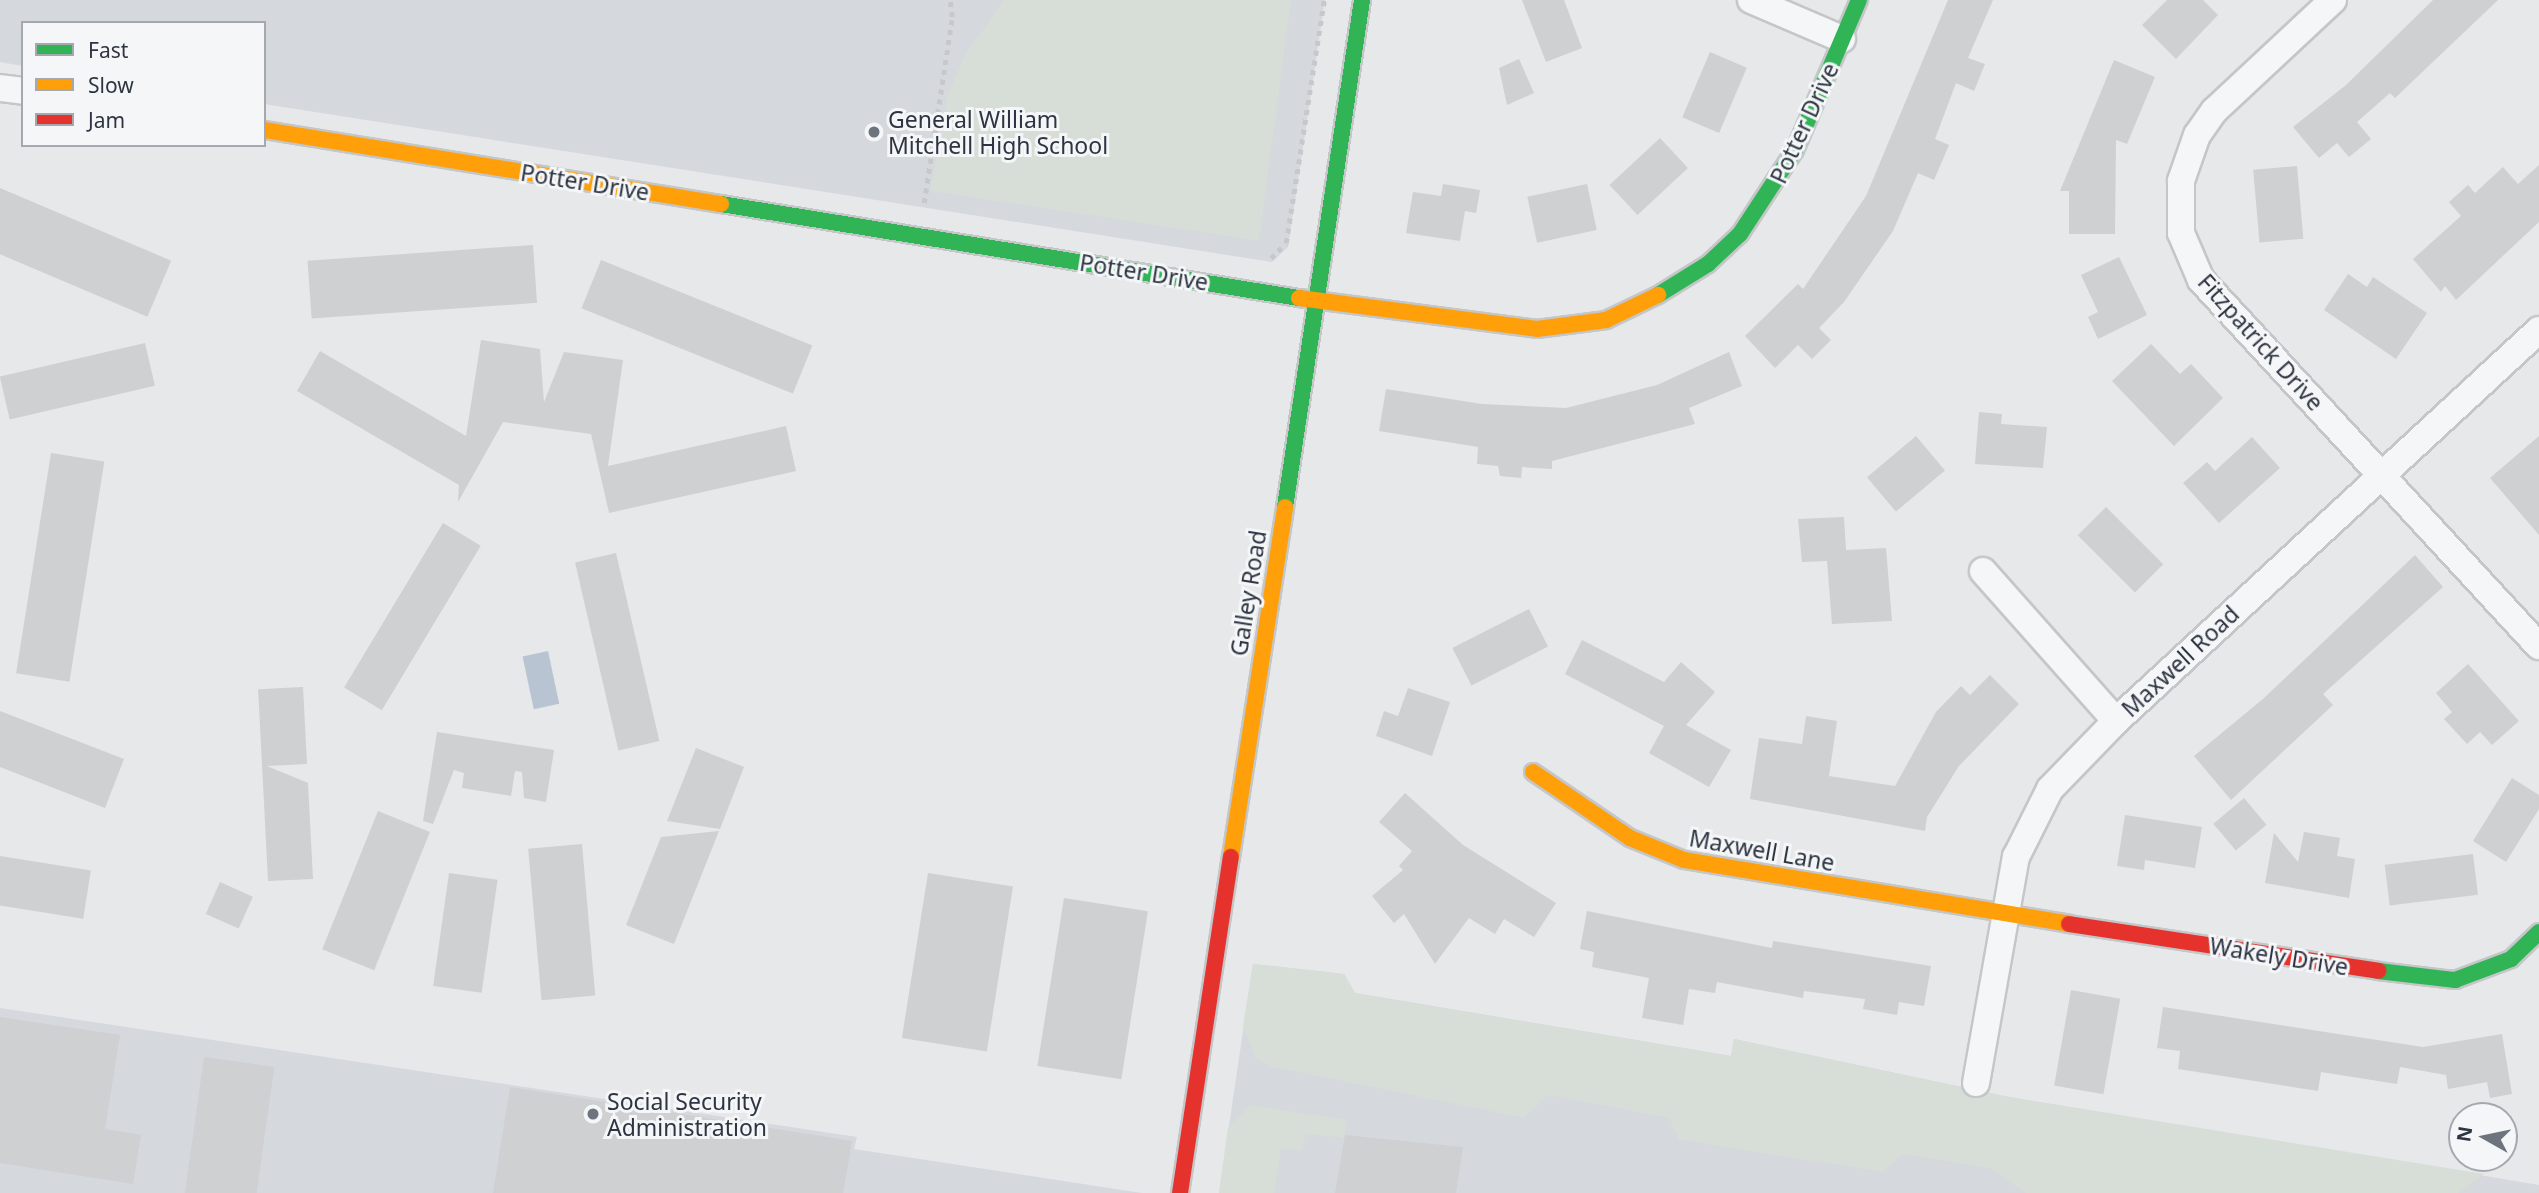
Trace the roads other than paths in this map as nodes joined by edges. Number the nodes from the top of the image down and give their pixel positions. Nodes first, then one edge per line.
1 (1362, 0) edge
2 (1751, 0) edge
3 (1859, 0) edge
4 (2333, 0) edge
5 (1842, 38) junction
6 (0, 88) edge
7 (21, 91) edge
8 (266, 130) edge
9 (1316, 300) junction
10 (2539, 330) edge
11 (2382, 475) junction
12 (1983, 571) dead end
13 (2539, 646) edge
14 (2116, 721) junction
15 (1533, 772) dead end
16 (2006, 914) junction
17 (2539, 932) edge
18 (1976, 1083) dead end
19 (1180, 1193) edge

1 - 9 street, Galley Road
2 - 5 street
3 - 5 street, Potter Drive
4 - 11 street, Fitzpatrick Drive
5 - 9 street, Potter Drive
6 - 7 street
8 - 9 street, Potter Drive
9 - 19 street, Galley Road
10 - 11 street, Maxwell Road
11 - 13 street
11 - 14 street, Maxwell Road
12 - 14 street
14 - 16 street, Maxwell Road
15 - 16 street, Maxwell Lane
16 - 17 street, Wakely Drive
16 - 18 street, Maxwell Road

